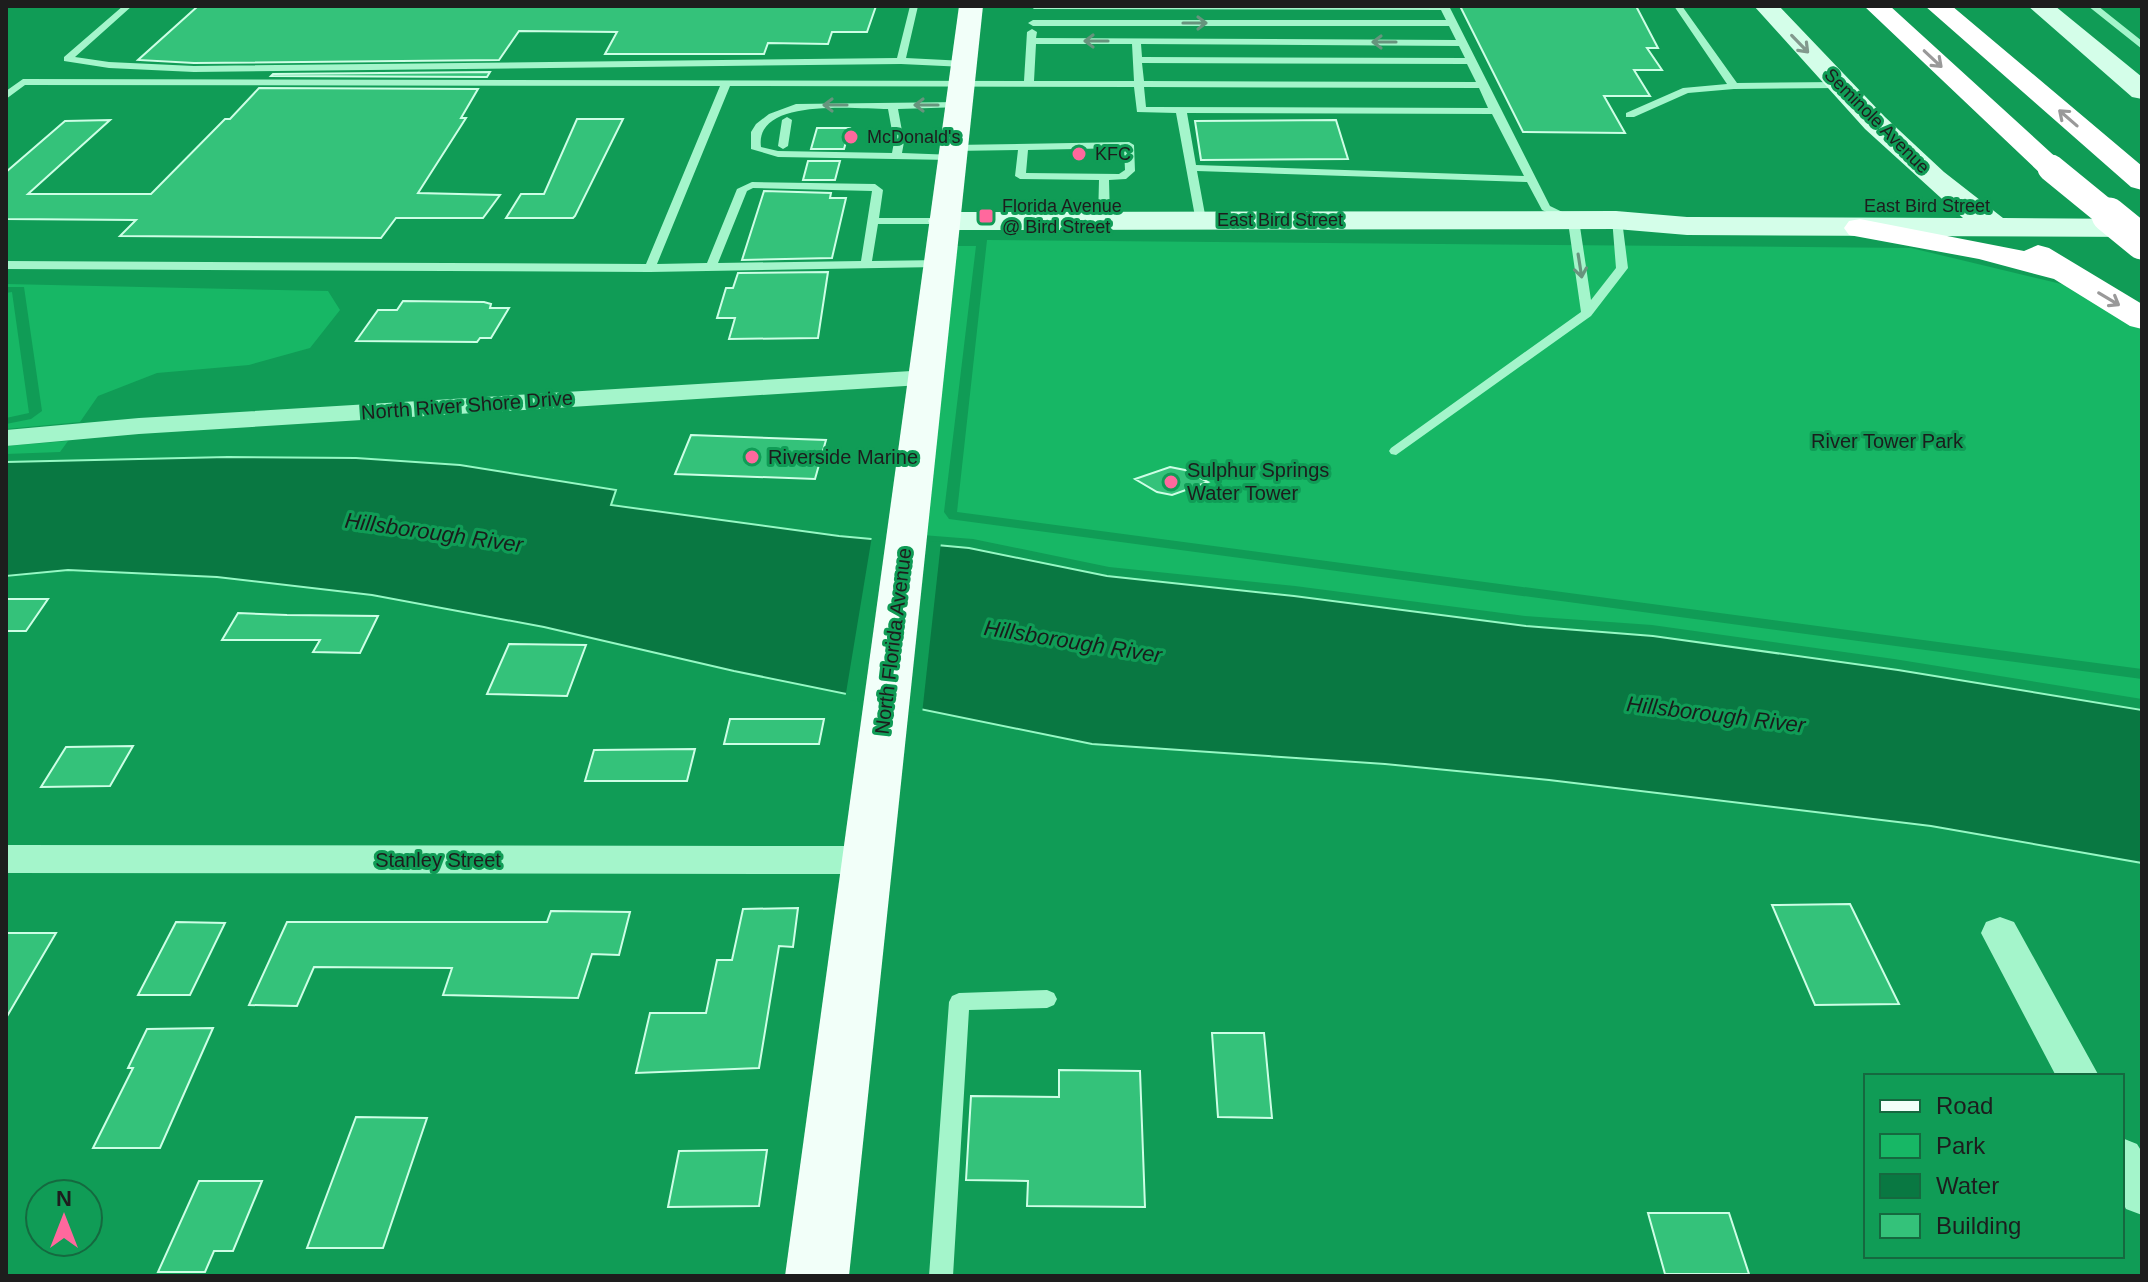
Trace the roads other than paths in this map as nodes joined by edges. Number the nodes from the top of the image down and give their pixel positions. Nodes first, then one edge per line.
1 (128, 6) edge
2 (914, 6) edge
3 (971, 6) edge
4 (1034, 6) edge
5 (1445, 6) edge
6 (1678, 6) edge
7 (1766, 6) edge
8 (1876, 6) edge
9 (1937, 6) edge
10 (2040, 6) edge
11 (2092, 6) edge
12 (1033, 23) junction
13 (1452, 23) junction
14 (1032, 41) junction
15 (1136, 41) junction
16 (1462, 43) junction
17 (2142, 46) edge
18 (1136, 60) junction
19 (901, 61) junction
20 (1471, 61) junction
21 (726, 83) junction
22 (1029, 83) junction
23 (962, 84) junction
24 (1139, 84) junction
25 (1483, 85) junction
26 (1839, 85) junction
27 (1734, 86) junction
28 (2142, 91) edge
29 (6, 96) edge
30 (892, 105) junction
31 (792, 108) junction
32 (1181, 110) junction
33 (1495, 111) junction
34 (1630, 115) dead end
35 (787, 120) junction
36 (783, 146) junction
37 (1023, 148) junction
38 (952, 152) junction
39 (892, 157) junction
40 (1191, 168) junction
41 (2134, 175) edge
42 (1104, 177) junction
43 (1530, 179) junction
44 (1965, 206) junction
45 (2142, 206) edge
46 (1104, 220) junction
47 (1200, 220) junction
48 (1573, 220) junction
49 (1616, 220) junction
50 (873, 221) junction
51 (944, 221) junction
52 (1860, 228) junction
53 (1996, 228) junction
54 (2142, 228) edge
55 (2142, 242) edge
56 (938, 263) junction
57 (866, 264) junction
58 (6, 265) edge
59 (711, 267) junction
60 (650, 268) junction
61 (2062, 271) junction
62 (1587, 313) junction
63 (2142, 319) edge
64 (928, 378) junction
65 (6, 438) edge
66 (1396, 451) dead end
67 (6, 859) edge
68 (870, 860) junction
69 (2000, 933) dead end
70 (1047, 999) dead end
71 (2077, 1074) edge
72 (817, 1276) edge
73 (941, 1276) edge

1 - 19 lane
2 - 19 lane
3 - 23 main road, North Florida Avenue
4 - 5 lane
4 - 12 lane
5 - 13 lane
6 - 27 lane
7 -> 26 street, Seminole Avenue
8 -> 55 highway, bridge
41 -> 9 highway
10 - 28 street
11 - 17 lane
12 -> 13 lane
12 - 14 lane
13 - 16 lane
15 -> 14 lane
14 - 22 lane
16 -> 15 lane
15 - 18 lane
16 - 20 lane
18 - 20 lane
18 - 24 lane
19 - 23 lane
20 - 25 lane
21 - 23 lane
21 - 29 lane
21 - 60 lane
22 - 23 lane
22 - 24 lane
23 -> 30 lane
23 - 38 main road, North Florida Avenue
24 - 25 lane
24 - 32 lane
25 - 33 lane
26 - 27 lane
26 - 44 street, Seminole Avenue
27 - 34 lane
30 -> 31 lane
30 - 39 lane
31 - 35 lane
31 - 39 lane
32 - 33 lane
32 - 40 lane
33 - 43 lane
35 - 36 lane
35 - 36 lane
36 - 39 lane
37 - 38 lane
37 - 42 lane
37 - 42 lane
38 - 39 lane
38 - 51 main road, North Florida Avenue
40 - 43 lane
40 - 47 lane
42 - 46 lane
43 - 48 lane
44 - 45 street, East Bird Street
44 - 49 street, East Bird Street
44 - 53 street, Seminole Avenue
46 - 47 street, East Bird Street
46 - 51 street, East Bird Street
47 - 48 street, East Bird Street
48 - 49 street, East Bird Street
48 -> 62 lane
49 - 52 street, East Bird Street
49 - 62 lane
50 - 51 lane
50 - 57 lane
50 - 59 lane
51 - 56 main road, North Florida Avenue
52 - 53 street, East Bird Street
52 - 61 highway
53 - 54 street, East Bird Street
53 - 61 highway
56 - 57 lane
56 - 64 main road, North Florida Avenue
57 - 59 lane
58 - 60 lane
59 - 60 lane
61 -> 63 highway
62 - 66 lane
64 - 65 street, North River Shore Drive
64 - 68 main road, North Florida Avenue
67 - 68 street, Stanley Street
68 - 72 main road, North Florida Avenue
69 - 71 street
70 - 73 lane

